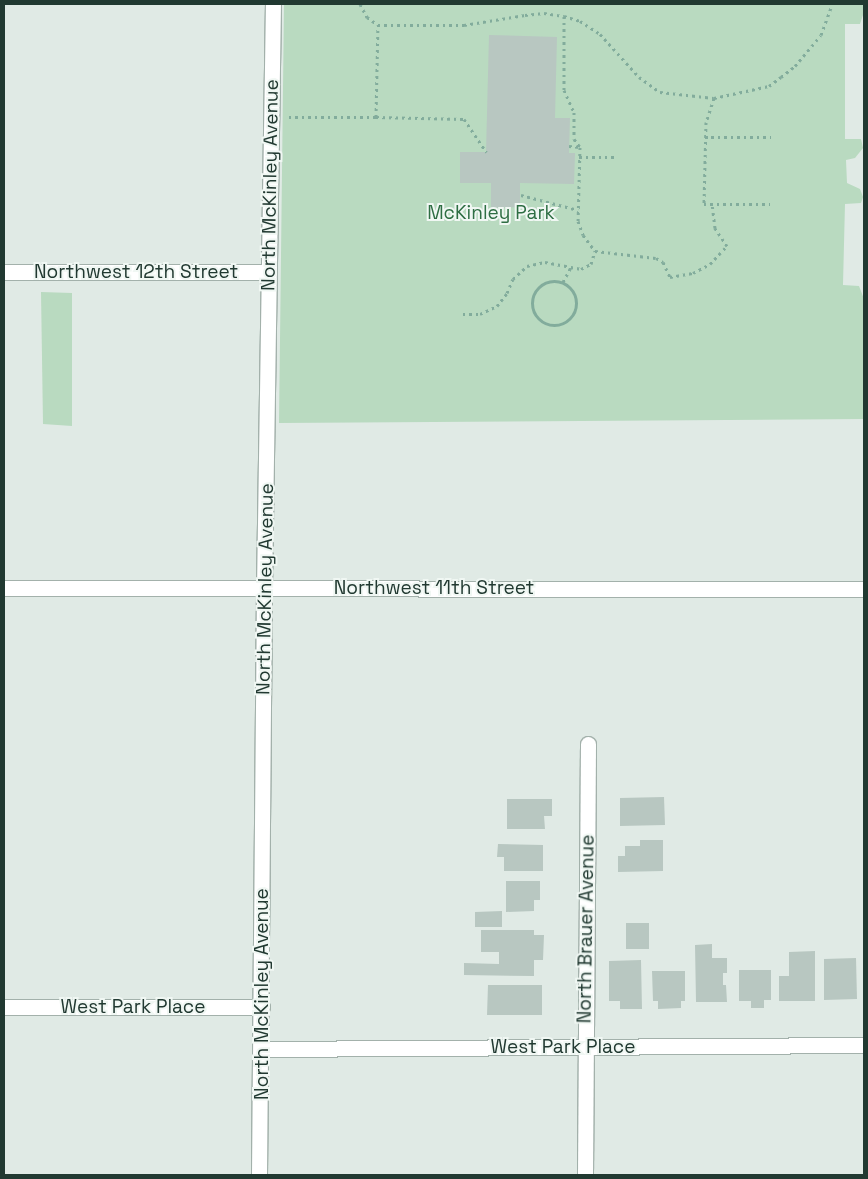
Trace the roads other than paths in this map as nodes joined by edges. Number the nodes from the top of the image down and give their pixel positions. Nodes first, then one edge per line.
1 (273, 4) edge
2 (4, 272) edge
3 (269, 272) junction
4 (4, 588) edge
5 (264, 588) junction
6 (864, 589) edge
7 (588, 744) dead end
8 (262, 1007) junction
9 (4, 1008) edge
10 (864, 1045) edge
11 (585, 1047) junction
12 (262, 1049) junction
13 (259, 1175) edge
14 (585, 1175) edge

1 - 3 street, North McKinley Avenue
2 - 3 street, Northwest 12th Street
3 - 5 street, North McKinley Avenue
4 - 5 street, Northwest 11th Street
5 - 6 street, Northwest 11th Street
5 - 8 street, North McKinley Avenue
7 - 11 street, North Brauer Avenue
8 - 9 street, West Park Place
8 - 12 street, North McKinley Avenue
10 - 11 street, West Park Place
11 - 12 street, West Park Place
11 - 14 street, North Brauer Avenue
12 - 13 street, North McKinley Avenue

